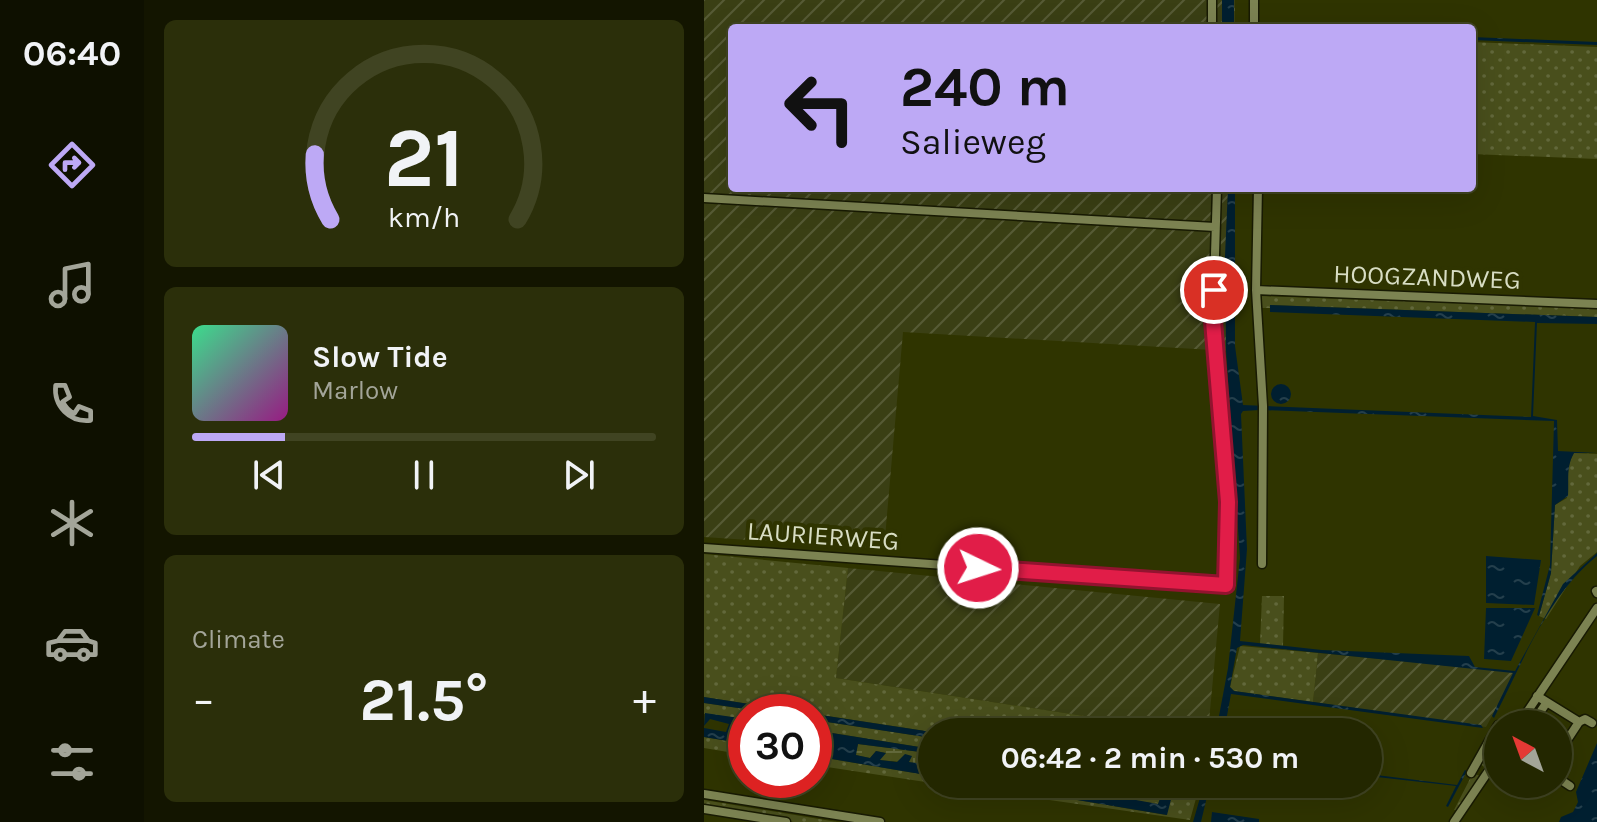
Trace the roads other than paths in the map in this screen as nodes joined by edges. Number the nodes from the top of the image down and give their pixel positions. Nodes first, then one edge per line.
1 (1212, 0) edge
2 (1254, 0) edge
3 (1212, 24) edge
4 (1254, 24) edge
5 (1217, 192) edge
6 (1258, 192) edge
7 (704, 198) edge
8 (1215, 227) junction
9 (1256, 290) junction
10 (1597, 304) edge
11 (704, 548) edge
12 (1262, 564) dead end
13 (1597, 608) edge
14 (1537, 696) junction
15 (1547, 702) junction
16 (1528, 710) edge
17 (1542, 710) edge
18 (1579, 722) junction
19 (1592, 723) dead end
20 (1572, 733) edge
21 (1484, 749) edge
22 (1479, 758) junction
23 (1484, 759) edge
24 (1471, 773) dead end
25 (1484, 776) edge
26 (704, 794) edge
27 (704, 809) edge
28 (1454, 817) edge
29 (786, 822) edge
30 (880, 822) edge

1 - 3 street
2 - 4 street
5 - 8 street
6 - 9 street
7 - 8 street
8 - 11 street, LAURIERWEG
9 - 10 street, HOOGZANDWEG
9 - 12 street
13 - 14 street
14 - 15 street
14 - 16 street
15 - 17 street
15 - 18 street
18 - 19 street
18 - 20 street
21 - 22 street
22 - 23 street
22 - 24 street
25 - 28 street
26 - 30 street
27 - 29 street

